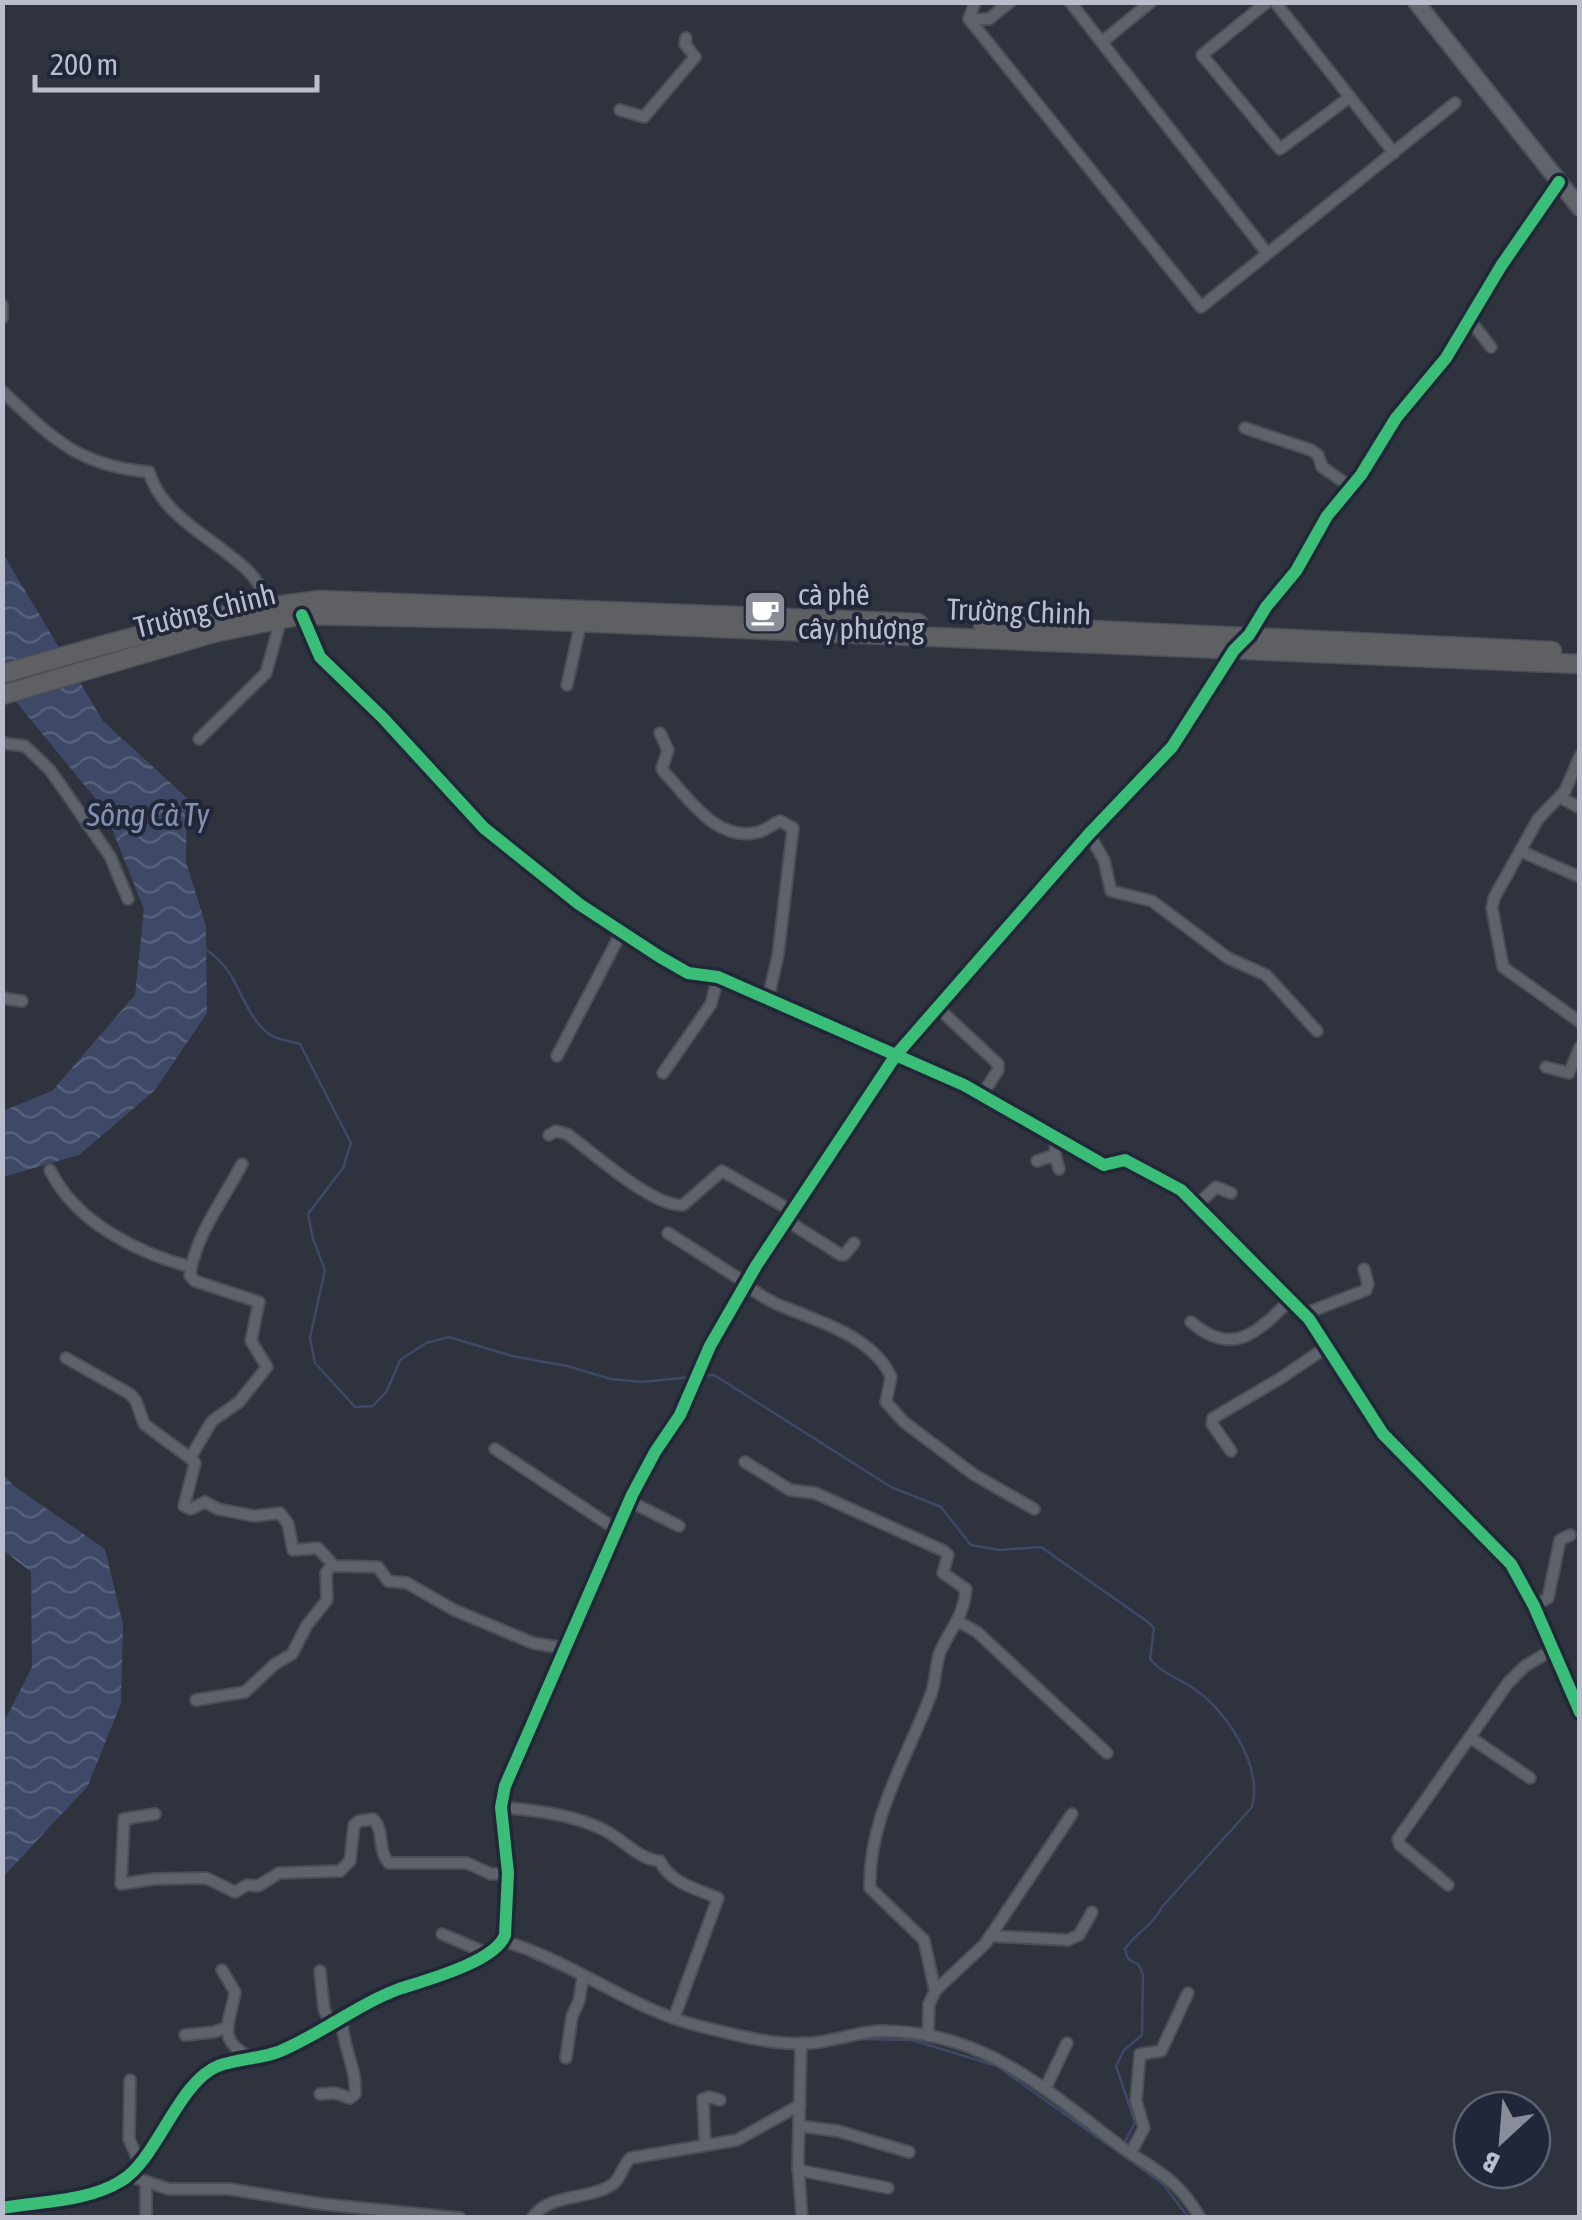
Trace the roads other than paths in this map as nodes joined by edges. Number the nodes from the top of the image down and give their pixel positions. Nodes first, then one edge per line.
1 (975, 2) edge
2 (1010, 2) edge
3 (1070, 2) edge
4 (1151, 2) edge
5 (1268, 2) edge
6 (1275, 2) edge
7 (1416, 2) edge
8 (969, 19) junction
9 (686, 38) dead end
10 (1102, 41) junction
11 (1350, 97) junction
12 (1455, 103) dead end
13 (620, 110) dead end
14 (1394, 153) junction
15 (1559, 182) junction
16 (1580, 208) edge
17 (1267, 254) junction
18 (2, 305) edge
19 (2, 318) edge
20 (1469, 319) junction
21 (1490, 346) dead end
22 (2, 391) edge
23 (1245, 428) dead end
24 (1351, 487) junction
25 (276, 612) junction
26 (302, 615) junction
27 (581, 622) junction
28 (1249, 635) junction
29 (1234, 650) junction
30 (1580, 652) edge
31 (1580, 664) edge
32 (2, 674) edge
33 (567, 685) dead end
34 (2, 695) edge
35 (660, 733) dead end
36 (199, 739) dead end
37 (2, 743) edge
38 (1580, 756) edge
39 (1560, 797) junction
40 (1580, 808) edge
41 (1089, 834) junction
42 (1520, 851) junction
43 (1580, 877) edge
44 (128, 898) dead end
45 (622, 932) junction
46 (718, 977) junction
47 (2, 998) edge
48 (768, 1000) junction
49 (22, 1001) dead end
50 (936, 1007) junction
51 (1580, 1022) edge
52 (1317, 1031) dead end
53 (1580, 1047) edge
54 (896, 1055) junction
55 (557, 1056) dead end
56 (1546, 1067) dead end
57 (663, 1072) dead end
58 (982, 1095) junction
59 (549, 1135) dead end
60 (1056, 1139) junction
61 (1054, 1155) junction
62 (1037, 1161) dead end
63 (242, 1164) dead end
64 (1059, 1169) dead end
65 (50, 1170) dead end
66 (1231, 1194) dead end
67 (1198, 1205) junction
68 (789, 1216) junction
69 (668, 1233) dead end
70 (854, 1243) dead end
71 (191, 1267) junction
72 (1364, 1269) dead end
73 (745, 1284) junction
74 (1290, 1300) junction
75 (1304, 1314) junction
76 (1191, 1322) dead end
77 (1328, 1346) junction
78 (66, 1358) dead end
79 (496, 1449) dead end
80 (1231, 1450) dead end
81 (190, 1458) junction
82 (745, 1462) dead end
83 (629, 1501) junction
84 (1034, 1509) dead end
85 (679, 1526) dead end
86 (617, 1530) junction
87 (1570, 1535) dead end
88 (332, 1565) junction
89 (1534, 1606) junction
90 (958, 1622) junction
91 (563, 1648) junction
92 (1552, 1650) junction
93 (196, 1700) dead end
94 (1580, 1712) edge
95 (1470, 1738) junction
96 (1106, 1753) dead end
97 (1530, 1778) dead end
98 (501, 1807) junction
99 (155, 1814) dead end
100 (1072, 1814) dead end
101 (508, 1873) junction
102 (1448, 1885) dead end
103 (1092, 1912) dead end
104 (442, 1934) dead end
105 (991, 1936) junction
106 (504, 1940) junction
107 (488, 1954) junction
108 (222, 1970) dead end
109 (320, 1971) dead end
110 (584, 1976) junction
111 (935, 1991) junction
112 (1188, 1993) dead end
113 (674, 2018) junction
114 (342, 2020) junction
115 (331, 2026) junction
116 (228, 2027) junction
117 (184, 2035) dead end
118 (928, 2036) junction
119 (1067, 2044) dead end
120 (802, 2050) junction
121 (566, 2058) dead end
122 (252, 2059) junction
123 (130, 2080) dead end
124 (1046, 2087) junction
125 (320, 2094) dead end
126 (720, 2100) dead end
127 (800, 2105) junction
128 (799, 2126) junction
129 (705, 2144) junction
130 (909, 2152) dead end
131 (1131, 2152) junction
132 (140, 2162) junction
133 (798, 2170) junction
134 (129, 2176) junction
135 (146, 2183) junction
136 (888, 2188) dead end
137 (2, 2208) edge
138 (146, 2218) edge
139 (460, 2218) edge
140 (532, 2218) edge
141 (802, 2218) edge
142 (1200, 2218) edge

1 - 8 street
2 - 8 street
3 - 10 street
4 - 10 street
5 - 11 street
6 - 11 street
7 - 15 main road
8 - 17 street
9 - 13 street
10 - 17 street
11 - 14 street
12 - 14 street
14 - 17 street
15 - 16 main road
15 - 20 street
18 - 19 street
20 - 21 street
20 - 24 street
22 - 25 street
23 - 24 street
24 - 28 street
25 - 26 highway, Trường Chinh
25 - 28 highway, Trường Chinh
25 - 32 highway, Trường Chinh
25 - 34 highway, Trường Chinh
25 - 36 street
26 - 27 highway, Trường Chinh
26 - 45 street
27 - 29 highway, Trường Chinh
27 - 33 street
28 - 29 street
28 - 30 highway, Trường Chinh
29 - 31 highway, Trường Chinh
29 - 41 street
35 - 48 street
37 - 44 street
38 - 39 street
39 - 40 street
39 - 42 street
41 - 50 street
41 - 52 street
42 - 43 street
42 - 51 street
45 - 46 street
45 - 55 street
46 - 48 street
46 - 57 street
47 - 49 street
48 - 54 street
50 - 54 street
50 - 58 street
53 - 56 street
54 - 58 street
54 - 68 street
58 - 60 street
59 - 68 street
60 - 61 street
60 - 67 street
61 - 62 street
61 - 64 street
63 - 71 street
65 - 71 street
66 - 67 street
67 - 74 street
68 - 70 street
68 - 73 street
69 - 73 street
71 - 81 street
72 - 75 street
73 - 83 street
73 - 84 street
74 - 75 street
74 - 76 street
75 - 77 street
77 - 80 street
77 - 89 street
78 - 81 street
79 - 86 street
81 - 88 street
82 - 90 street
83 - 85 street
83 - 86 street
86 - 91 street
87 - 89 street
88 - 91 street
88 - 93 street
89 - 92 street
90 - 96 street
90 - 111 street
91 - 98 street
92 - 94 street
92 - 95 street
95 - 97 street
95 - 102 street
98 - 101 street
98 - 113 street
99 - 101 street
100 - 105 street
101 - 106 street
103 - 105 street
104 - 107 street
105 - 111 street
106 - 107 street
106 - 110 street
107 - 114 street
108 - 116 street
109 - 115 street
110 - 113 street
110 - 121 street
111 - 118 street
112 - 131 street
113 - 120 street
114 - 115 street
114 - 125 street
115 - 122 street
116 - 117 street
116 - 122 street
118 - 120 street
118 - 124 street
119 - 124 street
120 - 127 street
122 - 132 street
123 - 132 street
124 - 131 street
126 - 129 street
127 - 128 street
127 - 129 street
128 - 130 street
128 - 133 street
129 - 140 street
131 - 142 street
132 - 134 street
133 - 136 street
133 - 141 street
134 - 135 street
134 - 137 street
135 - 138 street
135 - 139 street

